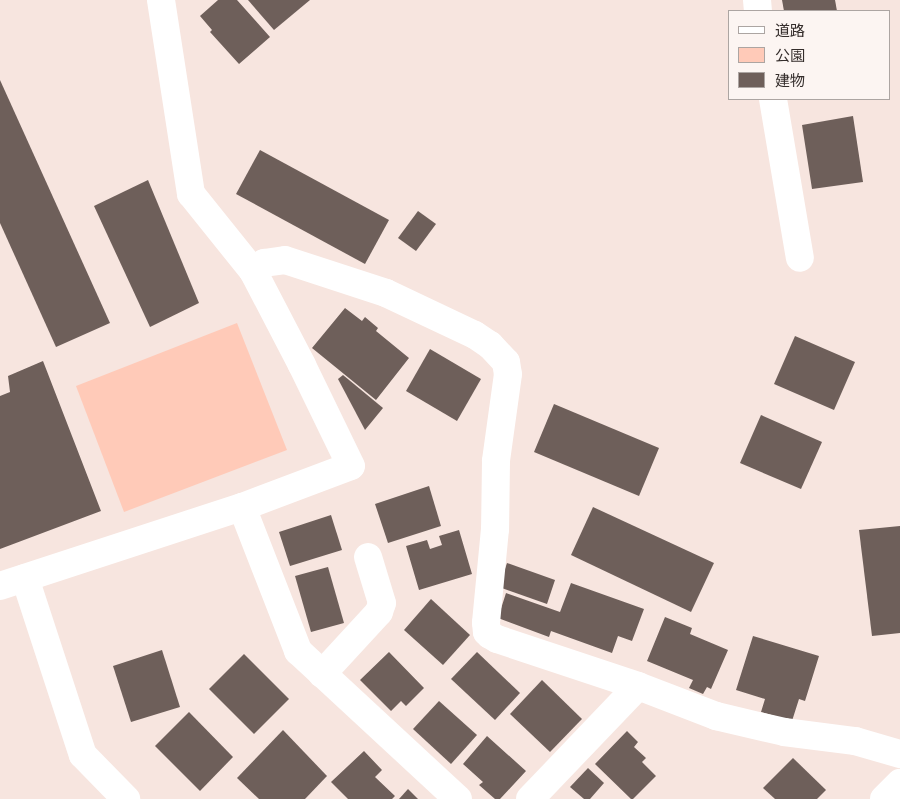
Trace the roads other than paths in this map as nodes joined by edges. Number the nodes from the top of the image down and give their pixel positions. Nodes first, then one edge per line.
1 (161, 0) edge
2 (773, 100) edge
3 (800, 258) dead end
4 (254, 271) junction
5 (242, 507) junction
6 (368, 557) dead end
7 (12, 582) edge
8 (322, 674) junction
9 (638, 686) junction
10 (900, 754) edge
11 (900, 784) edge
12 (126, 799) edge
13 (458, 799) edge
14 (530, 799) edge
15 (884, 799) edge

1 - 4 street
2 - 3 street
4 - 5 street
4 - 9 street
5 - 7 street
5 - 8 street
6 - 8 street
7 - 12 street
8 - 13 street
9 - 10 street
9 - 14 street
11 - 15 street

